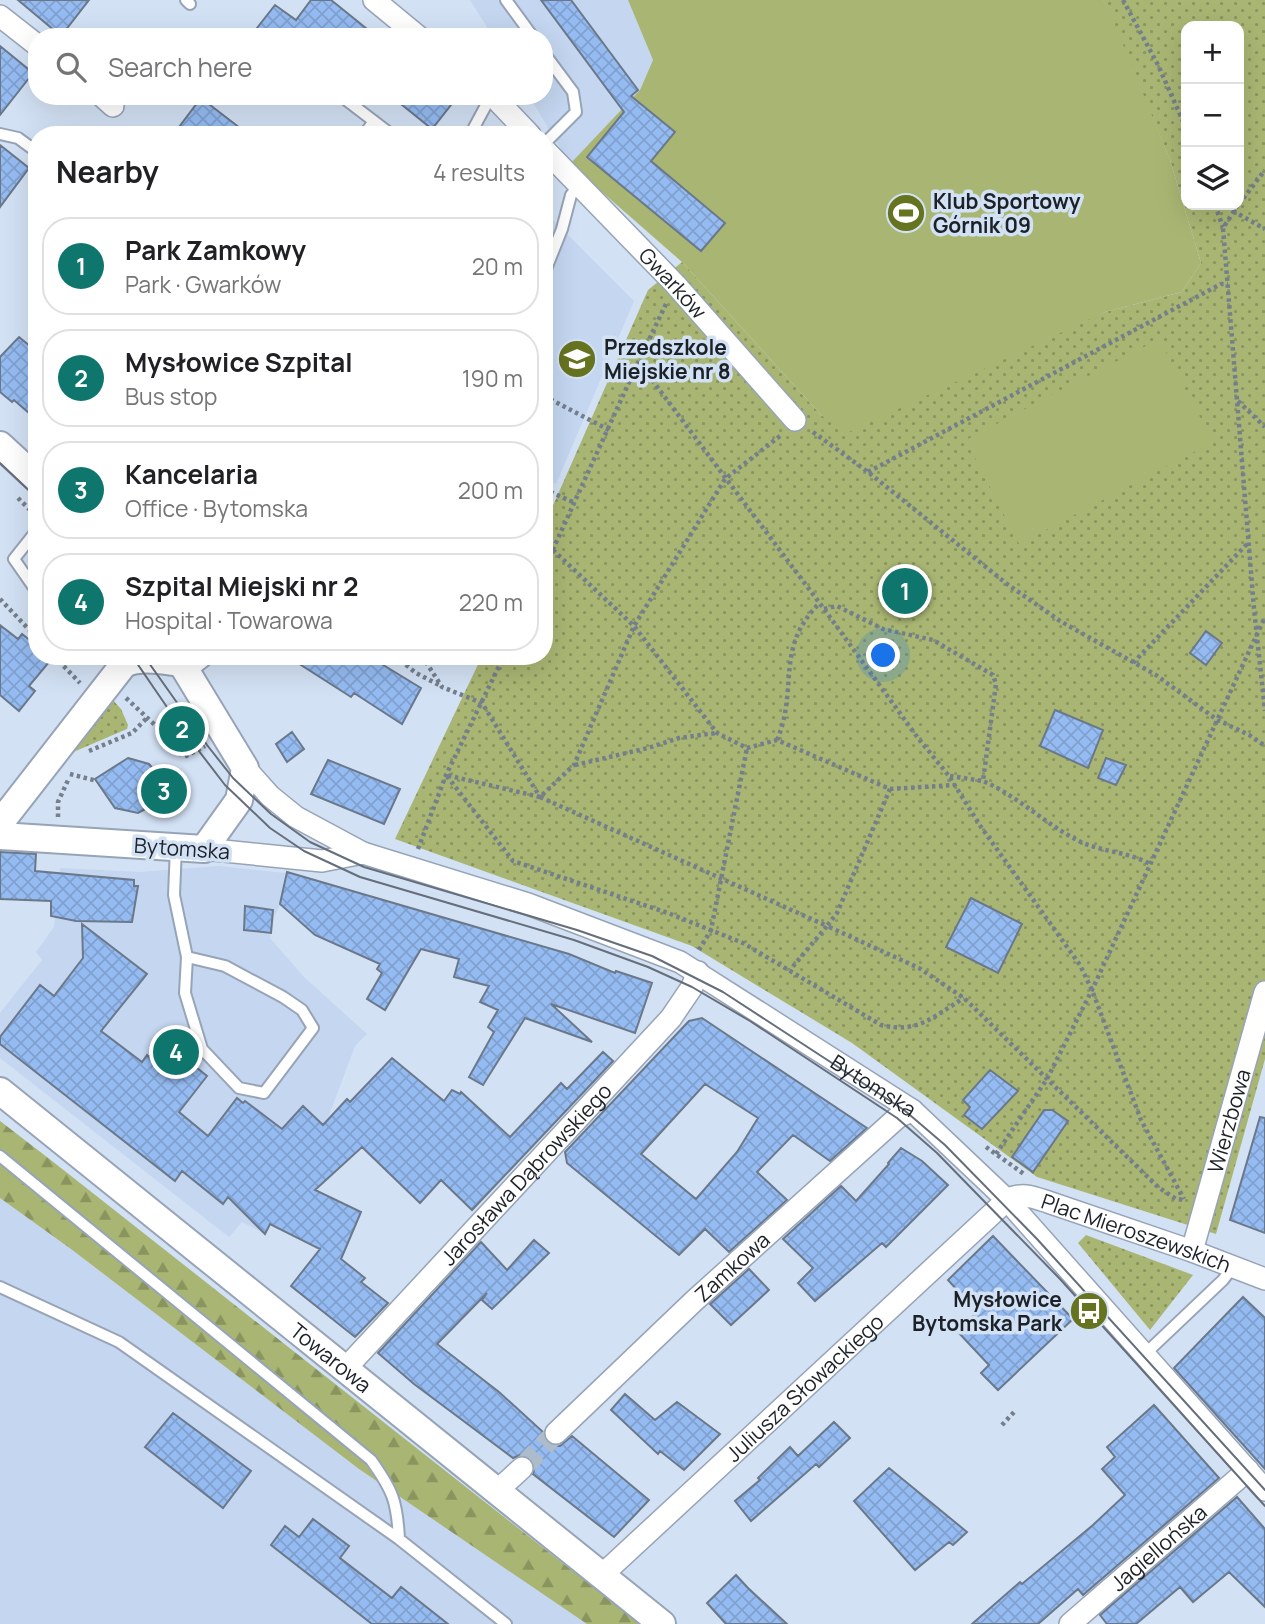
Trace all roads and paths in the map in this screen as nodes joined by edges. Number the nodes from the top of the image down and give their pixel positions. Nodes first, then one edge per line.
1 (374, 0) edge
2 (506, 0) edge
3 (1123, 0) edge
4 (0, 16) edge
5 (408, 28) edge
6 (526, 28) edge
7 (28, 38) edge
8 (553, 65) edge
9 (353, 105) edge
10 (487, 105) edge
11 (501, 105) edge
12 (1181, 117) edge
13 (374, 121) junction
14 (370, 126) edge
15 (381, 126) edge
16 (475, 126) edge
17 (521, 126) edge
18 (0, 134) edge
19 (553, 137) edge
20 (28, 145) edge
21 (553, 157) edge
22 (1265, 170) edge
23 (579, 185) junction
24 (1244, 196) edge
25 (1217, 210) edge
26 (1233, 211) joint
27 (1223, 228) junction
28 (1265, 229) edge
29 (553, 252) edge
30 (675, 284) junction
31 (1228, 284) junction
32 (636, 367) junction
33 (1236, 400) junction
34 (553, 401) edge
35 (795, 420) junction
36 (1265, 427) edge
37 (609, 430) junction
38 (0, 445) edge
39 (28, 471) edge
40 (868, 472) junction
41 (725, 479) junction
42 (553, 493) edge
43 (575, 503) junction
44 (28, 541) edge
45 (1249, 543) junction
46 (554, 550) joint
47 (28, 579) edge
48 (0, 600) edge
49 (820, 603) junction
50 (824, 608) junction
51 (1265, 617) edge
52 (634, 626) junction
53 (28, 629) edge
54 (1256, 633) junction
55 (1133, 663) junction
56 (62, 665) edge
57 (183, 665) edge
58 (406, 665) edge
59 (428, 665) edge
60 (500, 665) edge
61 (120, 668) edge
62 (80, 684) dead end
63 (442, 687) junction
64 (482, 703) junction
65 (1265, 711) edge
66 (148, 717) junction
67 (1216, 719) junction
68 (717, 733) junction
69 (225, 736) junction
70 (777, 740) junction
71 (1264, 742) edge
72 (747, 748) junction
73 (78, 756) dead end
74 (74, 765) dead end
75 (574, 765) junction
76 (245, 768) junction
77 (71, 774) junction
78 (446, 775) junction
79 (949, 776) junction
80 (97, 781) dead end
81 (984, 781) junction
82 (955, 785) junction
83 (890, 789) junction
84 (540, 797) junction
85 (57, 823) dead end
86 (0, 836) edge
87 (176, 847) junction
88 (204, 849) junction
89 (363, 853) junction
90 (430, 855) dead end
91 (1150, 864) junction
92 (722, 877) junction
93 (827, 926) junction
94 (711, 930) junction
95 (187, 957) junction
96 (697, 963) junction
97 (790, 971) junction
98 (1093, 989) junction
99 (1265, 992) edge
100 (964, 998) junction
101 (1047, 1079) junction
102 (0, 1091) edge
103 (912, 1110) junction
104 (0, 1156) edge
105 (982, 1175) junction
106 (1007, 1200) junction
107 (1185, 1200) junction
108 (1202, 1214) junction
109 (1192, 1251) junction
110 (1232, 1268) junction
111 (1265, 1279) edge
112 (0, 1287) edge
113 (1145, 1354) junction
114 (345, 1369) junction
115 (1015, 1411) dead end
116 (1002, 1425) dead end
117 (556, 1433) tunnel mouth
118 (522, 1468) tunnel mouth
119 (1248, 1470) junction
120 (498, 1490) junction
121 (1265, 1490) edge
122 (399, 1539) junction
123 (602, 1575) junction
124 (1082, 1620) edge
125 (506, 1624) edge
126 (663, 1624) edge

1 - 5 street
2 - 6 lane
3 - 12 path
4 - 7 street
8 - 19 lane
9 - 13 lane
10 - 16 lane
11 - 17 street
13 - 14 lane
13 - 15 lane
18 - 20 lane
21 - 23 street, Gwarków
22 - 24 path
23 - 29 lane
23 - 30 street, Gwarków
25 - 27 path
26 - 27 path
26 - 28 path
27 - 31 path
30 - 32 path
30 - 35 street, Gwarków
31 - 33 path
31 - 40 path
32 - 37 path
32 - 41 path
33 - 36 path
33 - 45 path
34 - 37 path
35 - 40 path
35 - 41 path
37 - 43 path
38 - 39 street
40 - 55 path
41 - 49 path
41 - 52 path
42 - 43 path
43 - 46 path
44 - 47 lane
45 - 54 path
45 - 55 path
46 - 52 path
48 - 53 path
49 - 50 path
49 - 70 path
50 - 79 path
50 - 81 path
51 - 54 path
52 - 68 path
52 - 75 path
54 - 65 path
54 - 67 path
55 - 67 path
56 - 62 path
57 - 69 street
58 - 63 path
59 - 63 path
60 - 64 path
61 - 66 path
61 - 86 street
63 - 64 path
64 - 78 path
64 - 84 path
66 - 69 path
66 - 73 path
67 - 71 path
67 - 91 path
68 - 72 path
68 - 75 path
69 - 76 street
70 - 72 path
70 - 83 path
72 - 92 path
74 - 77 path
75 - 84 path
76 - 88 street
76 - 89 street, Bytomska
77 - 80 path
77 - 85 path
78 - 84 path
78 - 90 path
78 - 94 path
79 - 81 path
79 - 82 path
81 - 91 path
82 - 83 path
82 - 98 path
83 - 93 path
84 - 92 path
86 - 87 street, Bytomska
87 - 88 street, Bytomska
87 - 95 lane
88 - 89 street, Bytomska
89 - 96 street, Bytomska
91 - 98 path
92 - 93 path
92 - 94 path
93 - 97 path
93 - 100 path
94 - 96 path
94 - 97 path
95 - 95 lane
96 - 103 street, Bytomska
96 - 114 street, Jarosława Dąbrowskiego
97 - 100 path
98 - 101 path
98 - 107 path
99 - 108 street, Wierzbowa
100 - 101 path
101 - 105 path
101 - 107 path
102 - 114 street, Towarowa
103 - 105 street, Bytomska
103 - 117 street, Zamkowa
104 - 122 lane
105 - 106 street, Bytomska
106 - 109 street, Plac Mieroszewskich
106 - 113 street, Bytomska
106 - 123 street, Juliusza Słowackiego
107 - 108 path
108 - 109 street, Wierzbowa
109 - 110 street, Plac Mieroszewskich
110 - 111 street, Plac Mieroszewskich
110 - 113 lane
112 - 122 lane
113 - 119 street, Bytomska
114 - 120 street, Towarowa
115 - 116 path
118 - 120 street
119 - 121 street, Bytomska
119 - 124 street, Jagiellońska
120 - 123 street, Towarowa
122 - 125 lane
123 - 126 street, Towarowa

